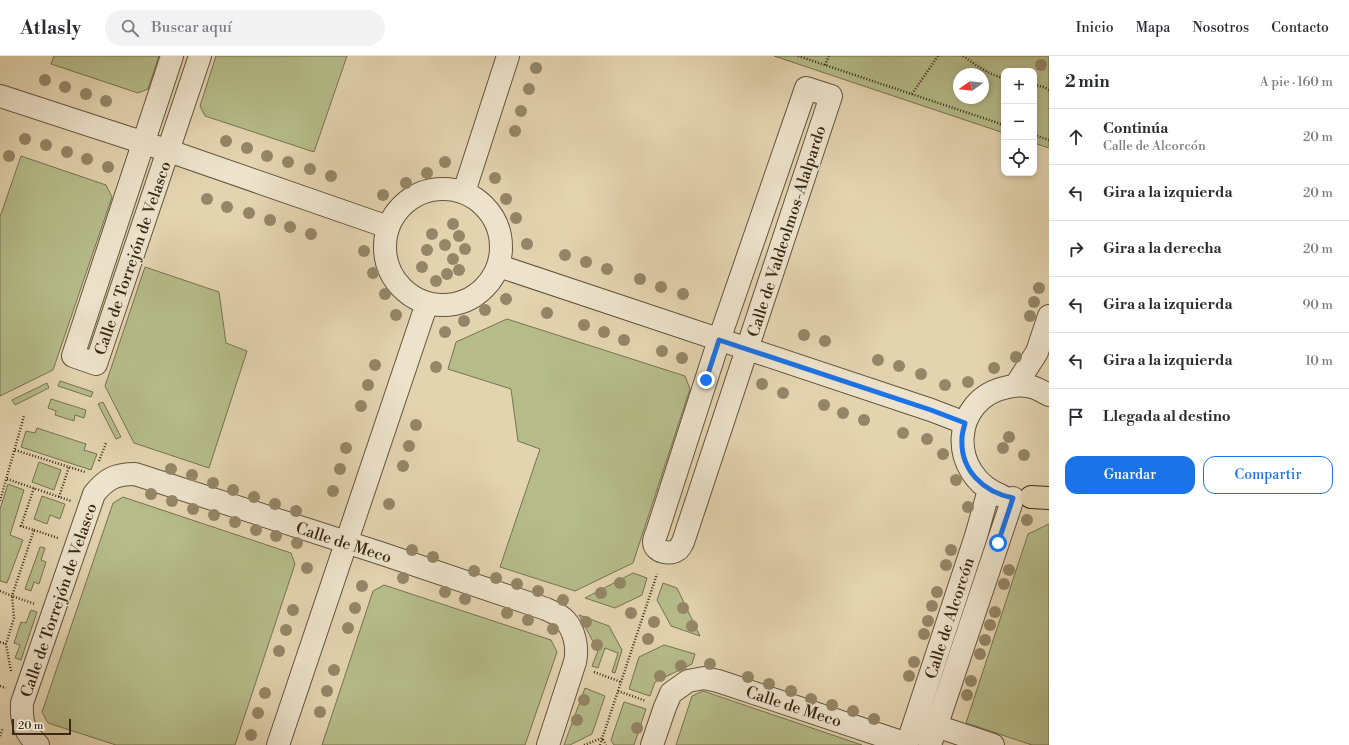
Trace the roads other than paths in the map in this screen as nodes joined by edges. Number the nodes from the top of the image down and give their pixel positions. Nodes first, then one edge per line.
1 (172, 56) edge
2 (200, 56) edge
3 (508, 56) edge
4 (0, 96) edge
5 (142, 142) junction
6 (168, 151) junction
7 (464, 192) junction
8 (388, 227) junction
9 (499, 266) junction
10 (427, 303) junction
11 (1049, 316) edge
12 (719, 340) junction
13 (747, 349) junction
14 (1016, 385) junction
15 (1049, 395) edge
16 (965, 423) junction
17 (104, 471) joint
18 (989, 490) junction
19 (1036, 496) edge
20 (347, 542) junction
21 (933, 736) edge
22 (907, 744) edge
23 (38, 745) edge
24 (278, 745) edge
25 (548, 745) edge
26 (652, 745) edge
27 (993, 745) edge

1 - 5 street, Calle de Torrejón de Velasco
2 - 6 street, Calle de Torrejón de Velasco
3 - 7 street
4 - 5 street
5 - 6 street
5 - 6 street, Calle de Torrejón de Velasco
6 - 8 street
7 - 8 street
7 - 9 street
8 - 10 street
9 - 10 street
9 - 12 street
10 - 20 street
11 - 14 street
12 - 13 street
12 - 13 street, Calle de Valdeolmos-Alalpardo
12 - 13 street, Calle de Valdeolmos-Alalpardo
13 - 16 street
14 - 15 street
14 - 16 street
16 - 18 street
17 - 20 street, Calle de Meco
17 - 23 street, Calle de Torrejón de Velasco
18 - 19 street
18 - 22 street, Calle de Alcorcón
19 - 21 street, Calle de Alcorcón
20 - 24 street
20 - 25 street, Calle de Meco
21 - 27 street
22 - 26 street, Calle de Meco

